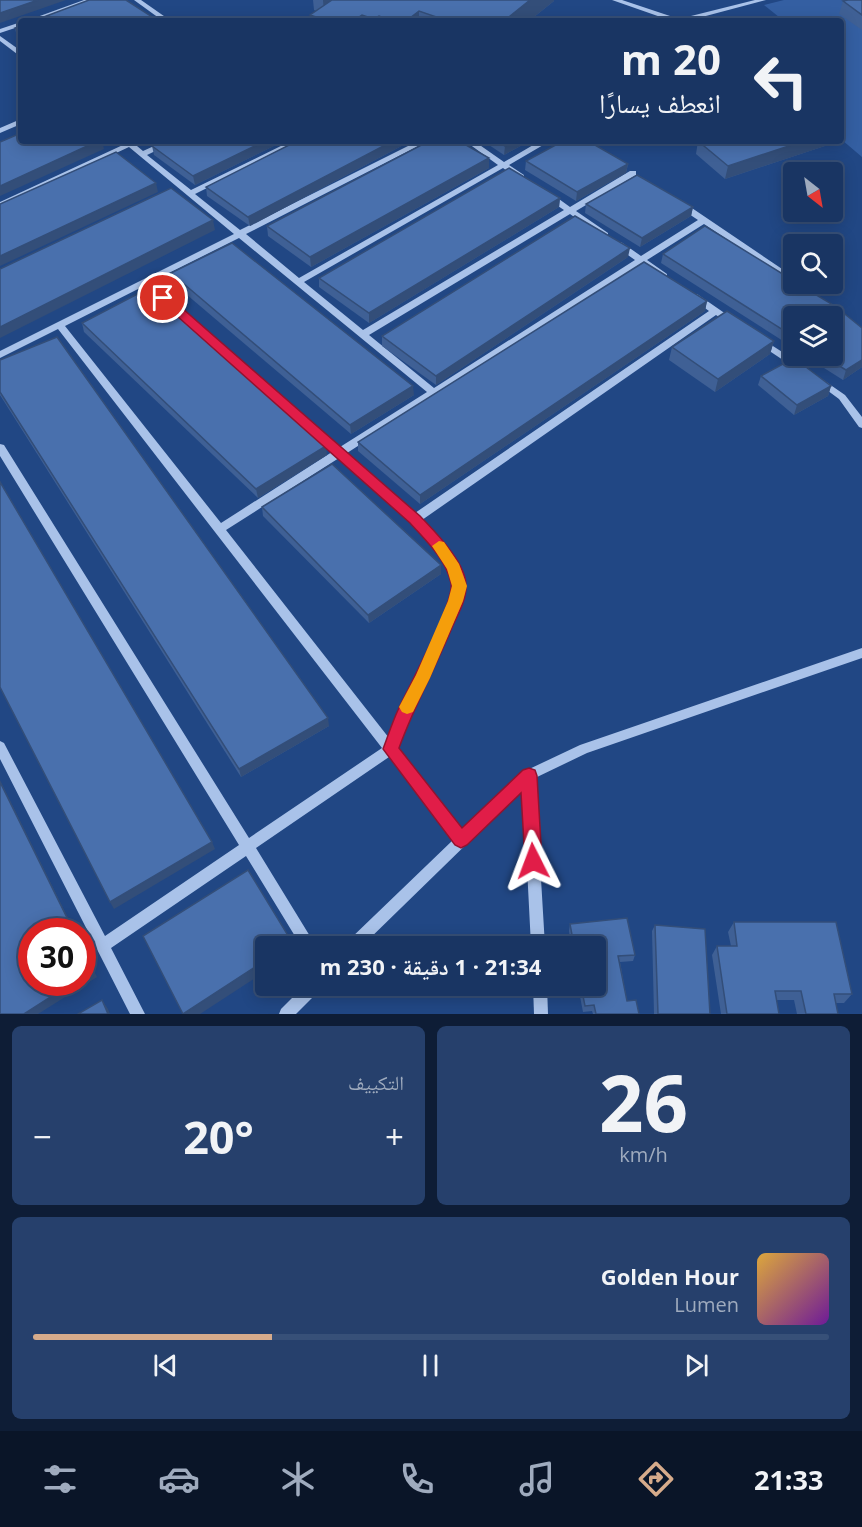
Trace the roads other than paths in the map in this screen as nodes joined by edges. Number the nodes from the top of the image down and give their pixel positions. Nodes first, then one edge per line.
1 (90, 0) edge
2 (136, 0) edge
3 (615, 0) edge
4 (762, 0) edge
5 (38, 18) edge
6 (163, 18) edge
7 (670, 18) edge
8 (691, 18) edge
9 (18, 25) edge
10 (0, 31) edge
11 (0, 38) edge
12 (18, 53) edge
13 (18, 123) edge
14 (0, 131) edge
15 (126, 144) edge
16 (129, 144) edge
17 (165, 144) edge
18 (291, 144) edge
19 (418, 144) edge
20 (473, 144) edge
21 (541, 144) edge
22 (142, 154) junction
23 (504, 165) junction
24 (623, 166) edge
25 (633, 173) junction
26 (642, 179) edge
27 (532, 184) edge
28 (180, 185) junction
29 (169, 190) edge
30 (541, 191) edge
31 (190, 193) junction
32 (669, 196) edge
33 (0, 205) edge
34 (569, 210) junction
35 (704, 220) junction
36 (240, 234) junction
37 (641, 260) junction
38 (783, 274) edge
39 (669, 279) edge
40 (145, 282) junction
41 (298, 282) junction
42 (688, 292) edge
43 (716, 311) junction
44 (735, 324) edge
45 (60, 325) junction
46 (363, 334) junction
47 (755, 337) edge
48 (0, 356) edge
49 (433, 392) junction
50 (862, 424) edge
51 (0, 448) edge
52 (338, 454) junction
53 (415, 519) junction
54 (220, 529) junction
55 (862, 653) edge
56 (0, 747) edge
57 (391, 749) junction
58 (529, 776) junction
59 (461, 840) junction
60 (246, 847) junction
61 (303, 936) edge
62 (364, 936) edge
63 (537, 936) edge
64 (103, 945) junction
65 (304, 996) edge
66 (540, 996) edge
67 (138, 1014) edge
68 (286, 1014) edge
69 (541, 1014) edge

1 - 5 street
2 - 6 street
3 - 7 street
4 - 8 street
9 - 10 street
11 - 12 street
13 - 14 street
15 - 33 street
16 - 22 street
17 - 22 street
18 - 31 street
19 - 36 street
20 - 23 street
21 - 23 street
22 - 28 street
23 - 27 street
23 - 41 street
24 - 25 street
25 - 26 street
25 - 34 street
28 - 29 street
28 - 31 street
30 - 34 street
31 - 36 street
32 - 35 street
34 - 37 street
34 - 46 street
35 - 37 street
35 - 38 street
36 - 40 street
36 - 41 street
37 - 39 street
37 - 49 street
40 - 45 street
40 - 52 street
41 - 46 street
42 - 43 street
43 - 44 street
43 - 53 street
45 - 48 street
45 - 54 street
46 - 49 street
47 - 50 street
49 - 52 street
51 - 60 street
52 - 53 street
52 - 54 street
53 - 57 street
54 - 57 street
55 - 58 street
56 - 64 street
57 - 59 street
57 - 60 street
58 - 59 street
58 - 63 street
59 - 62 street
60 - 61 street
60 - 64 street
64 - 67 street
65 - 68 street
66 - 69 street

